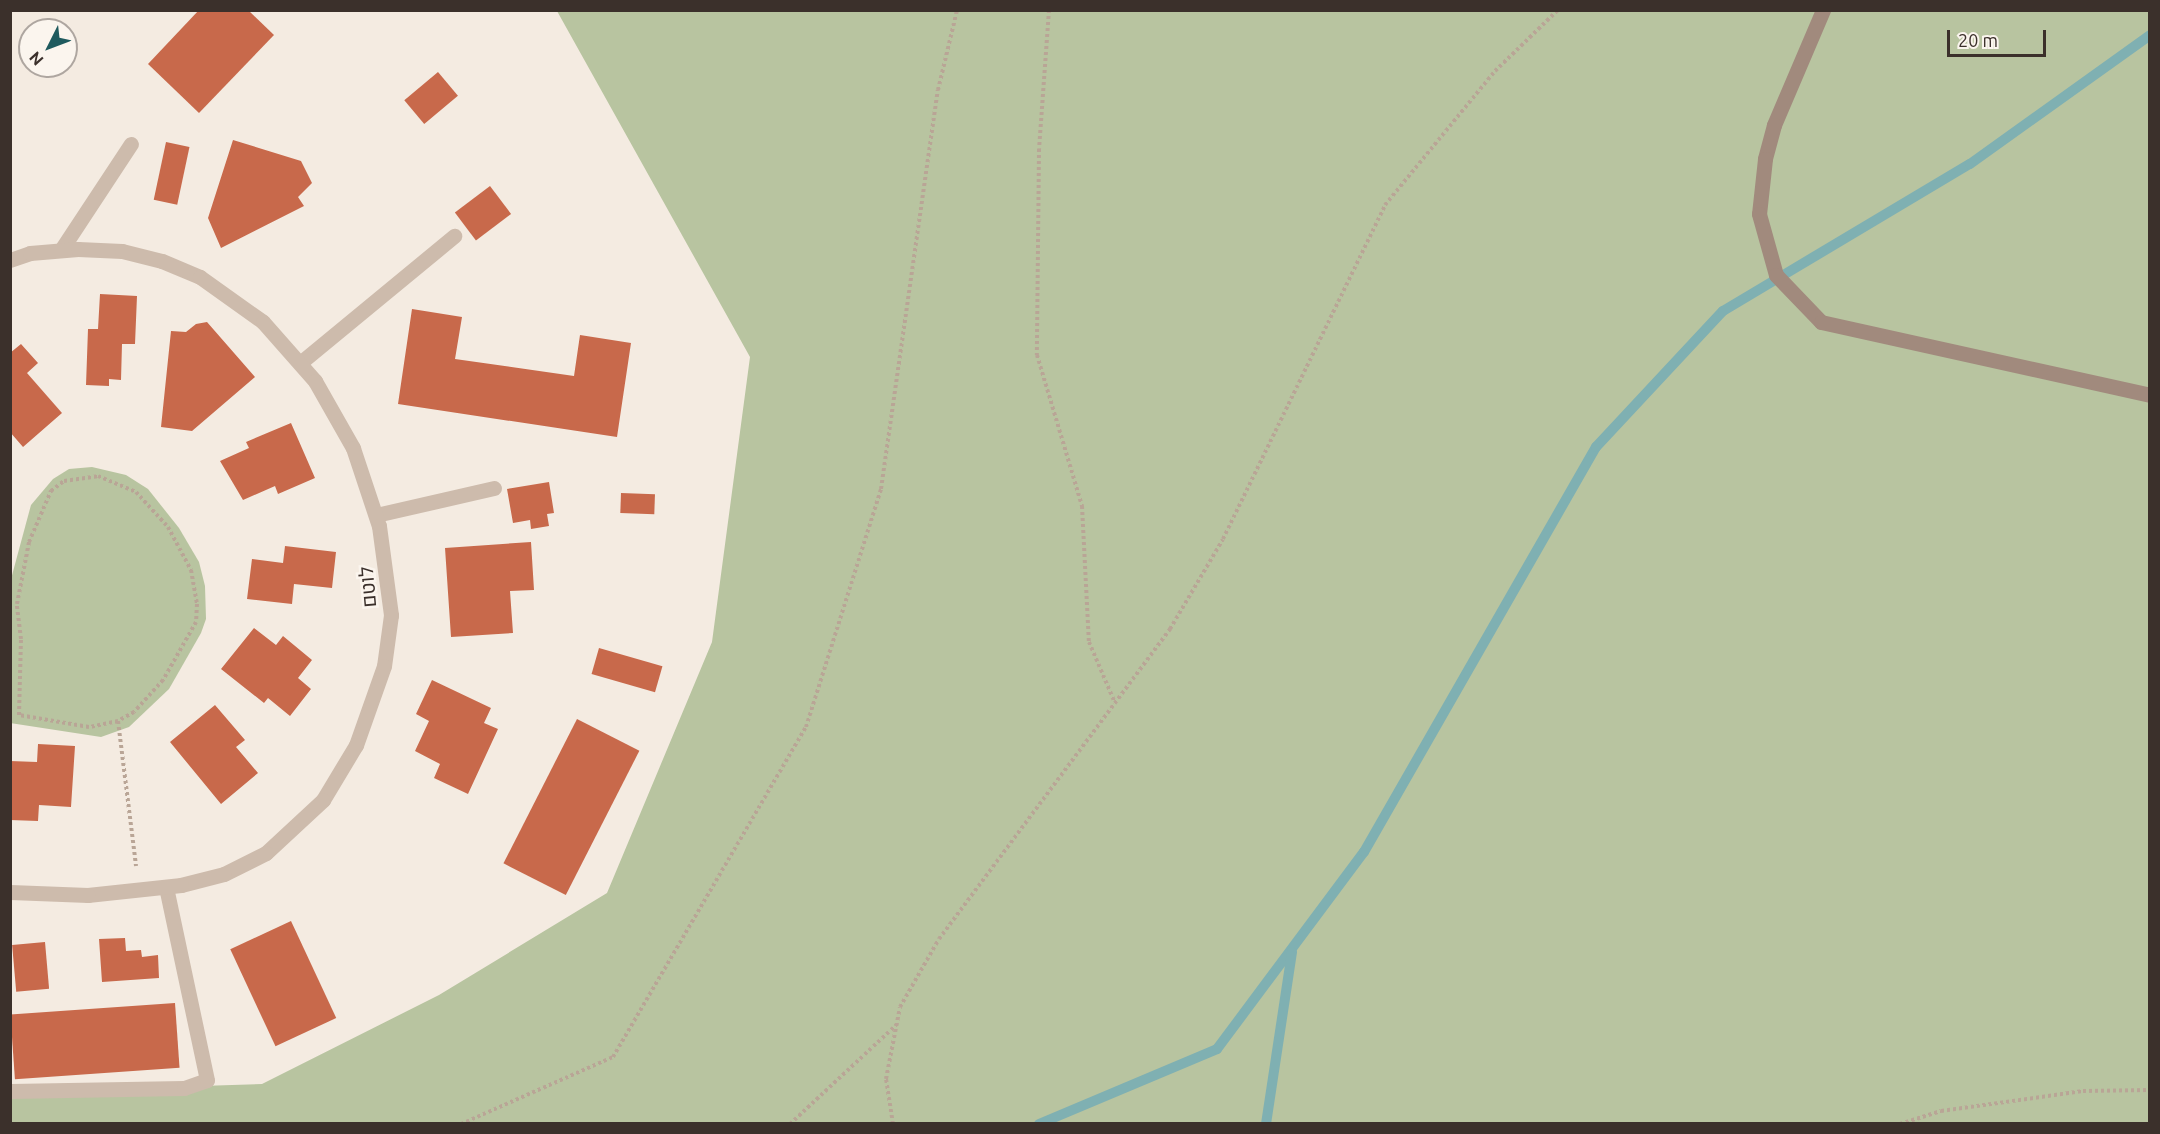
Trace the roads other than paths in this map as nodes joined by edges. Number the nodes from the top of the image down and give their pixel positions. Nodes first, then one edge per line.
1 (1823, 10) edge
2 (130, 144) dead end
3 (454, 236) dead end
4 (61, 250) junction
5 (10, 260) edge
6 (300, 363) junction
7 (2150, 395) edge
8 (494, 488) dead end
9 (375, 515) junction
10 (166, 887) junction
11 (10, 892) edge
12 (10, 1091) edge

1 - 7 main road
2 - 4 street
3 - 6 street
4 - 5 street, לוטם
4 - 6 street, לוטם
6 - 9 street, לוטם
8 - 9 street
9 - 10 street, לוטם
10 - 11 street, לוטם
10 - 12 street

